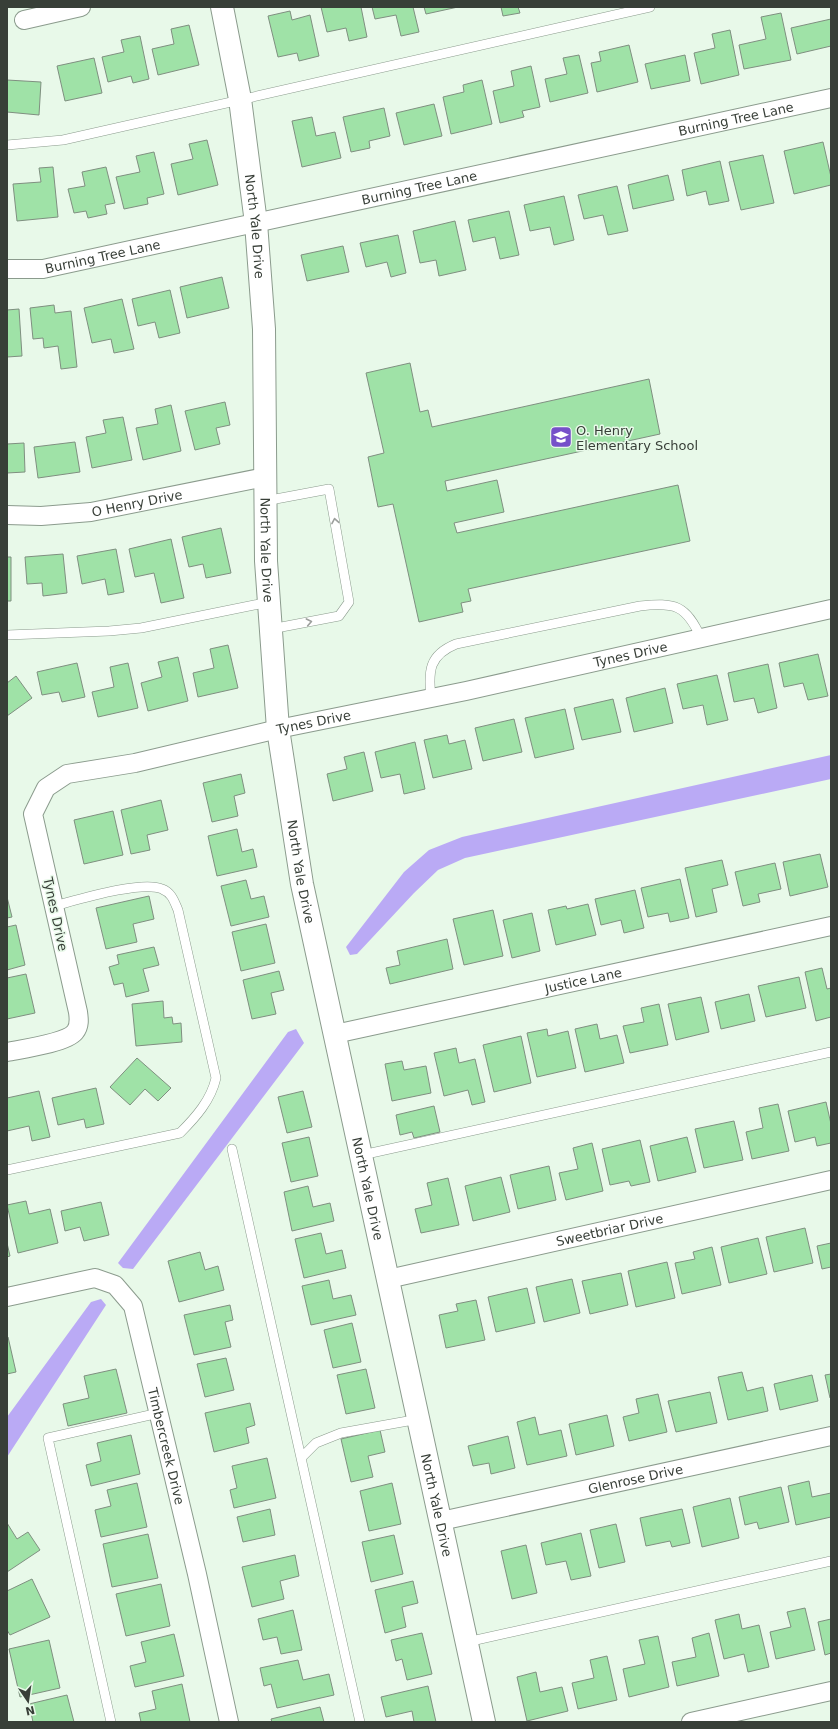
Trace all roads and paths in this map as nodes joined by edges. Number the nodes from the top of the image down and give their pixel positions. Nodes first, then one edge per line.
1 (81, 7) edge
2 (222, 7) edge
3 (650, 7) edge
4 (24, 20) dead end
5 (831, 98) edge
6 (240, 99) junction
7 (7, 145) edge
8 (256, 223) junction
9 (7, 269) edge
10 (265, 477) junction
11 (265, 501) junction
12 (7, 515) edge
13 (269, 602) junction
14 (831, 609) edge
15 (271, 629) junction
16 (7, 635) edge
17 (701, 638) junction
18 (431, 698) junction
19 (278, 729) junction
20 (54, 906) junction
21 (831, 926) edge
22 (335, 1034) junction
23 (7, 1052) edge
24 (831, 1052) edge
25 (232, 1149) dead end
26 (362, 1155) junction
27 (7, 1170) edge
28 (831, 1180) edge
29 (388, 1279) junction
30 (7, 1297) edge
31 (159, 1413) junction
32 (419, 1419) junction
33 (831, 1436) edge
34 (301, 1458) junction
35 (441, 1521) junction
36 (831, 1561) edge
37 (467, 1642) junction
38 (831, 1691) edge
39 (111, 1722) edge
40 (229, 1722) edge
41 (360, 1722) edge
42 (484, 1722) edge
43 (691, 1722) edge

1 - 4 street
2 - 6 street, North Yale Drive
3 - 6 lane
5 - 8 street, Burning Tree Lane
6 - 7 lane
6 - 8 street, North Yale Drive
8 - 9 street, Burning Tree Lane
8 - 10 street, North Yale Drive
10 - 11 street, North Yale Drive
10 - 12 street, O Henry Drive
11 - 13 street, North Yale Drive
15 -> 11 lane
13 - 15 street, North Yale Drive
13 - 16 lane
14 - 17 street, Tynes Drive
15 - 19 street, North Yale Drive
17 - 18 street, Tynes Drive
17 - 18 lane
18 - 19 street, Tynes Drive
19 - 20 street, Tynes Drive
19 - 22 street, North Yale Drive
20 - 23 street, Tynes Drive
20 - 27 lane
21 - 22 street, Justice Lane
22 - 26 street, North Yale Drive
24 - 26 lane
25 - 34 lane
26 - 29 street, North Yale Drive
28 - 29 street, Sweetbriar Drive
29 - 32 street, North Yale Drive
30 - 31 street, Timbercreek Drive
31 - 39 lane
31 - 40 street, Timbercreek Drive
32 - 34 lane
32 - 35 street, North Yale Drive
33 - 35 street, Glenrose Drive
34 - 41 lane
35 - 37 street, North Yale Drive
36 - 37 lane
37 - 42 street, North Yale Drive
38 - 43 street

